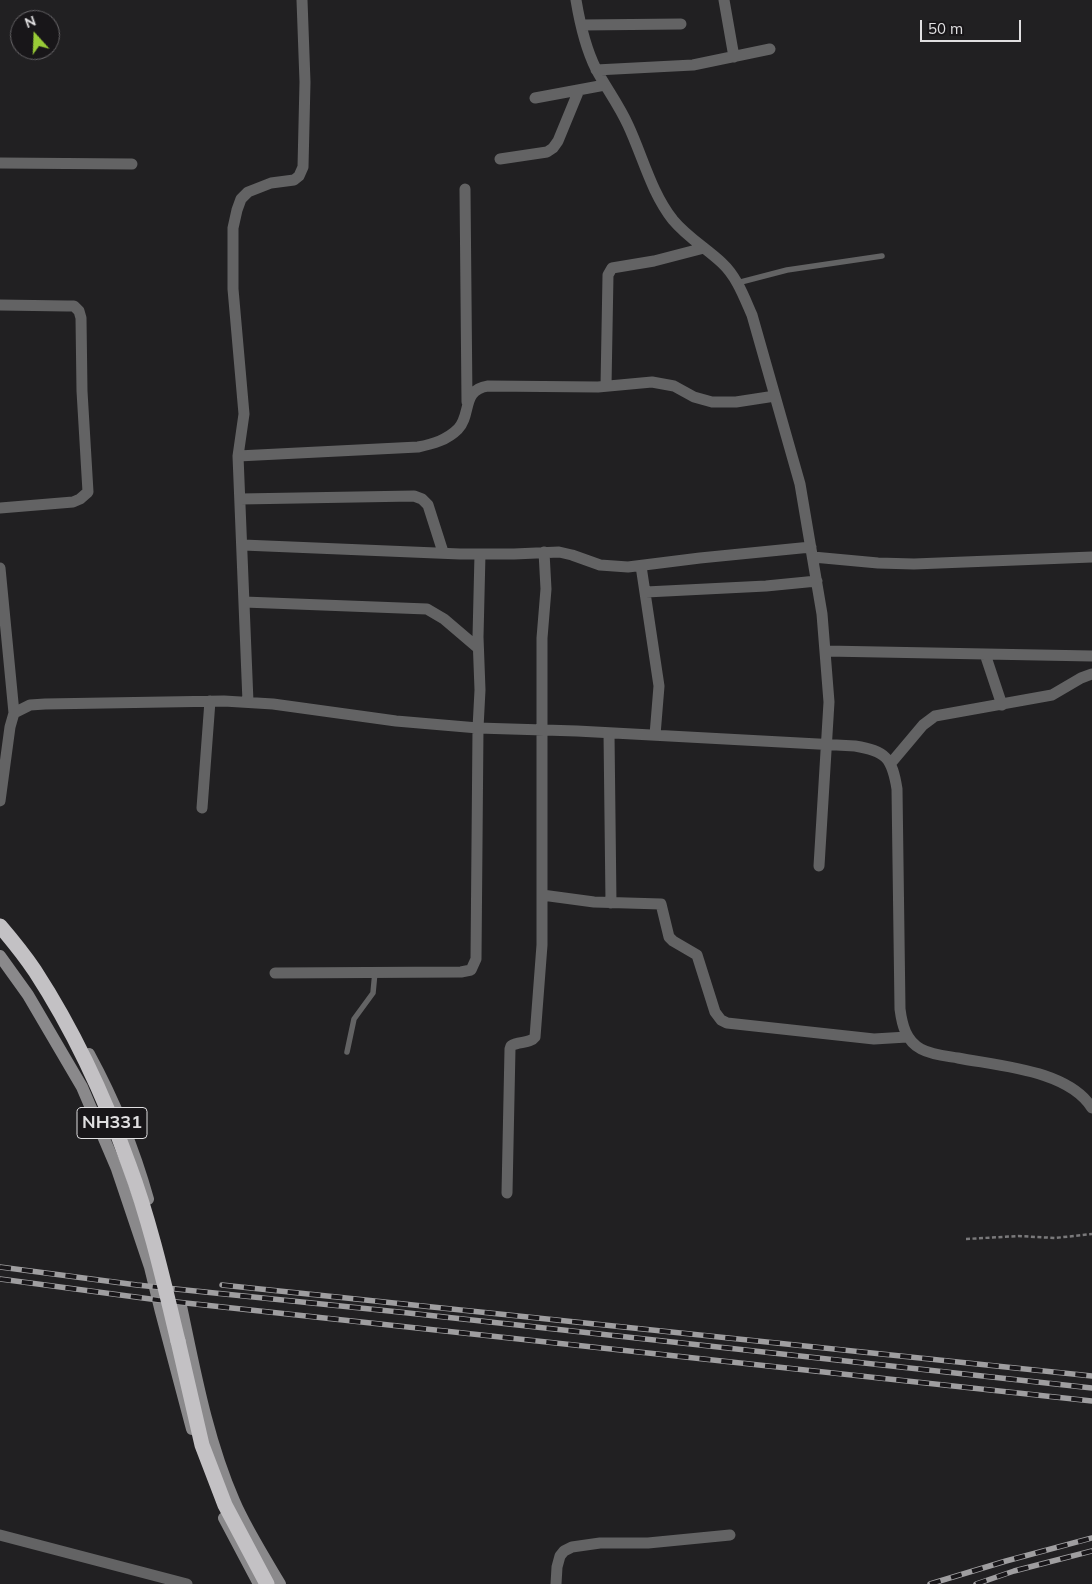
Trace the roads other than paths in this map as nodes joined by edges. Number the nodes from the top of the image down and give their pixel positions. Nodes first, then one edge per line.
1 (302, 0) edge
2 (576, 0) edge
3 (724, 0) edge
4 (681, 24) dead end
5 (581, 25) junction
6 (770, 49) dead end
7 (734, 57) junction
8 (596, 70) junction
9 (605, 85) junction
10 (579, 90) junction
11 (535, 98) dead end
12 (500, 159) dead end
13 (0, 163) edge
14 (132, 164) dead end
15 (465, 189) dead end
16 (704, 248) junction
17 (882, 256) dead end
18 (737, 283) junction
19 (0, 305) edge
20 (606, 386) junction
21 (775, 396) junction
22 (467, 404) junction
23 (238, 456) junction
24 (240, 499) junction
25 (0, 508) edge
26 (242, 545) junction
27 (443, 552) junction
28 (544, 552) junction
29 (812, 552) junction
30 (480, 554) junction
31 (1092, 557) edge
32 (641, 566) junction
33 (0, 568) edge
34 (817, 581) junction
35 (646, 592) junction
36 (244, 602) junction
37 (478, 648) junction
38 (826, 651) junction
39 (985, 654) junction
40 (1092, 656) edge
41 (1092, 674) edge
42 (210, 701) junction
43 (248, 702) junction
44 (1002, 704) junction
45 (14, 713) junction
46 (478, 728) junction
47 (543, 730) junction
48 (609, 733) junction
49 (655, 735) junction
50 (826, 745) junction
51 (891, 763) junction
52 (0, 801) edge
53 (202, 808) dead end
54 (820, 866) dead end
55 (542, 895) junction
56 (611, 903) junction
57 (0, 916) edge
58 (0, 926) edge
59 (0, 956) edge
60 (375, 972) junction
61 (275, 973) dead end
62 (908, 1037) junction
63 (347, 1052) dead end
64 (1091, 1104) edge
65 (507, 1193) dead end
66 (154, 1282) junction
67 (161, 1312) junction
68 (0, 1535) edge
69 (730, 1535) dead end
70 (187, 1584) edge
71 (259, 1584) edge
72 (267, 1584) edge
73 (280, 1584) edge
74 (556, 1584) edge

1 - 23 street
2 - 5 street
3 - 7 street
4 - 5 street
5 - 8 street
6 - 7 street
7 - 8 street
8 - 9 street
9 - 10 street
9 - 16 street
10 - 11 street
10 - 12 street
13 - 14 street
15 - 22 street
16 - 18 street
16 - 20 street
17 - 18 lane
18 - 21 street
19 - 25 street
20 - 21 street
20 - 22 street
21 - 29 street
22 - 23 street
23 - 24 street
24 - 26 street
24 - 27 street
26 - 27 street
26 - 36 street
27 - 30 street
28 - 30 street
28 - 32 street
28 - 47 street
29 - 31 street
29 - 32 street
29 - 34 street
30 - 37 street
32 - 35 street
33 - 45 street
34 - 35 street
34 - 38 street
35 - 49 street
36 - 37 street
36 - 43 street
37 - 46 street
38 - 39 street
38 - 50 street
39 - 40 street
39 - 44 street
41 - 44 street
42 - 43 street
42 - 45 street
42 - 53 street
43 - 46 street
44 - 51 street
45 - 52 street
46 - 47 street
46 - 60 street
47 - 48 street
47 - 55 street
48 - 49 street
48 - 56 street
49 - 50 street
50 - 51 street
50 - 54 street
51 - 62 street
55 - 56 street
55 - 65 street
56 - 62 street
57 - 66 street
58 - 72 highway, NH331, bridge
59 - 66 street
60 - 61 street
60 - 63 lane
62 - 64 street
66 - 67 street
67 - 71 street
67 - 73 street
68 - 70 street
69 - 74 street

